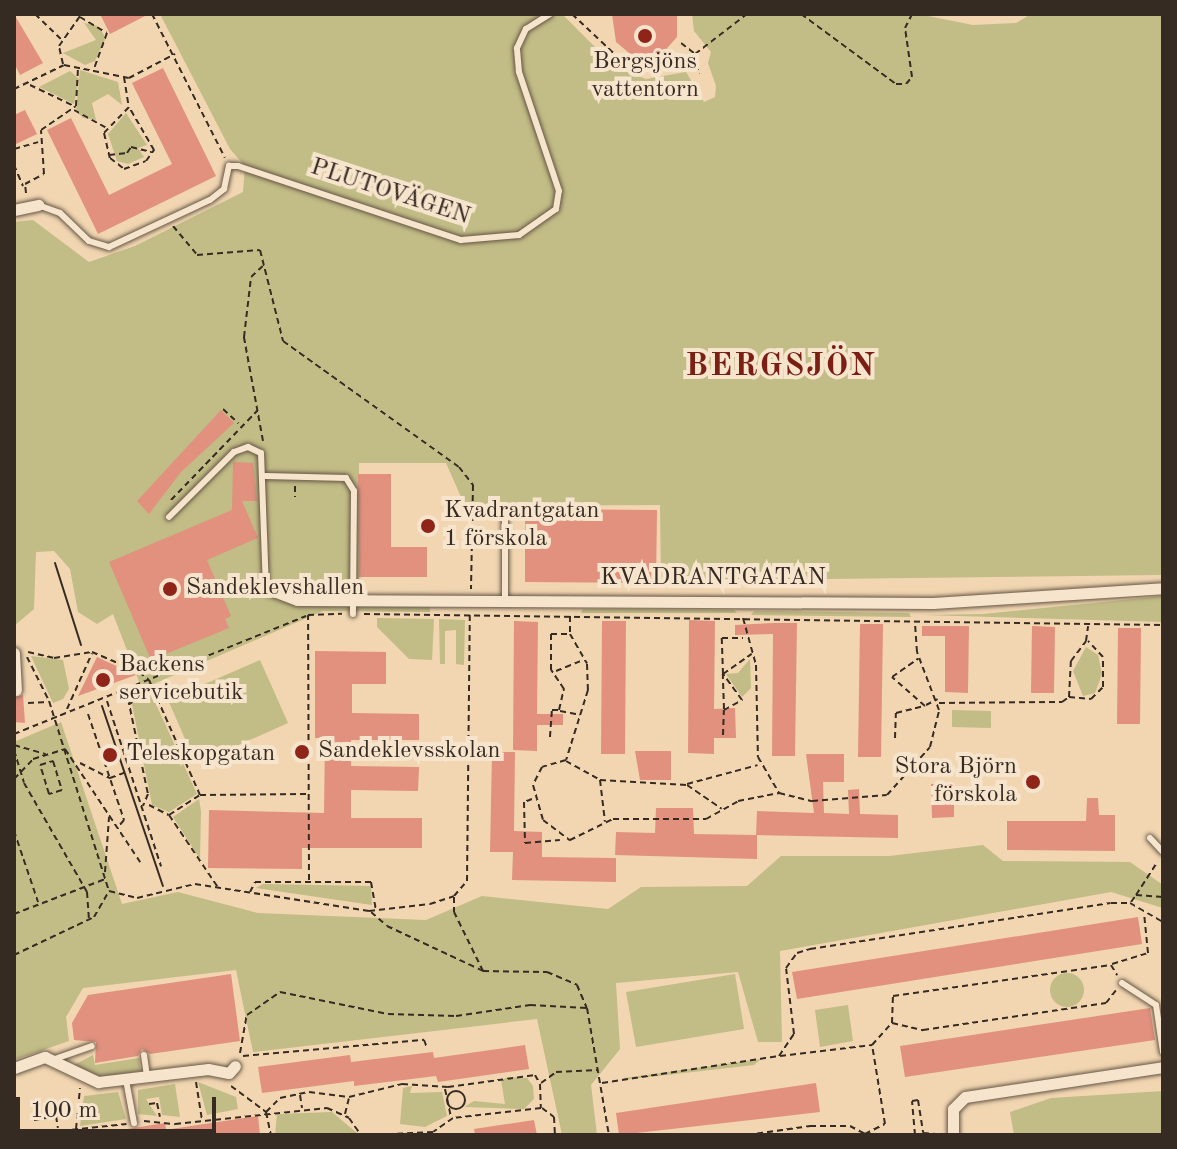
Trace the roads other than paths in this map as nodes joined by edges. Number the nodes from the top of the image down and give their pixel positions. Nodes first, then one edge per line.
1 (550, 14) edge
2 (34, 204) joint
3 (14, 210) edge
4 (266, 476) junction
5 (505, 512) dead end
6 (169, 517) road end
7 (266, 588) joint
8 (1163, 588) edge
9 (505, 600) junction
10 (353, 601) junction
11 (353, 614) road end
12 (19, 649) edge
13 (16, 690) edge
14 (1150, 838) dead end
15 (1163, 852) edge
16 (1122, 983) road end
17 (92, 1046) dead end
18 (1163, 1052) edge
19 (144, 1055) dead end
20 (52, 1060) junction
21 (237, 1061) road end
22 (1163, 1067) edge
23 (14, 1068) edge
24 (147, 1077) junction
25 (126, 1080) junction
26 (134, 1123) dead end
27 (953, 1135) edge

1 - 2 lane, PLUTOVÄGEN
2 - 3 street
4 - 6 lane
4 - 7 lane
4 - 10 lane
5 - 9 lane
7 - 10 street, KVADRANTGATAN
8 - 9 street, KVADRANTGATAN
9 - 10 street, KVADRANTGATAN
10 - 11 lane
12 - 13 street
14 - 15 lane
16 - 18 lane
17 - 20 lane
19 - 24 lane
20 - 23 street
20 - 25 street
21 - 24 street
22 - 27 street
24 - 25 street
25 - 26 lane

